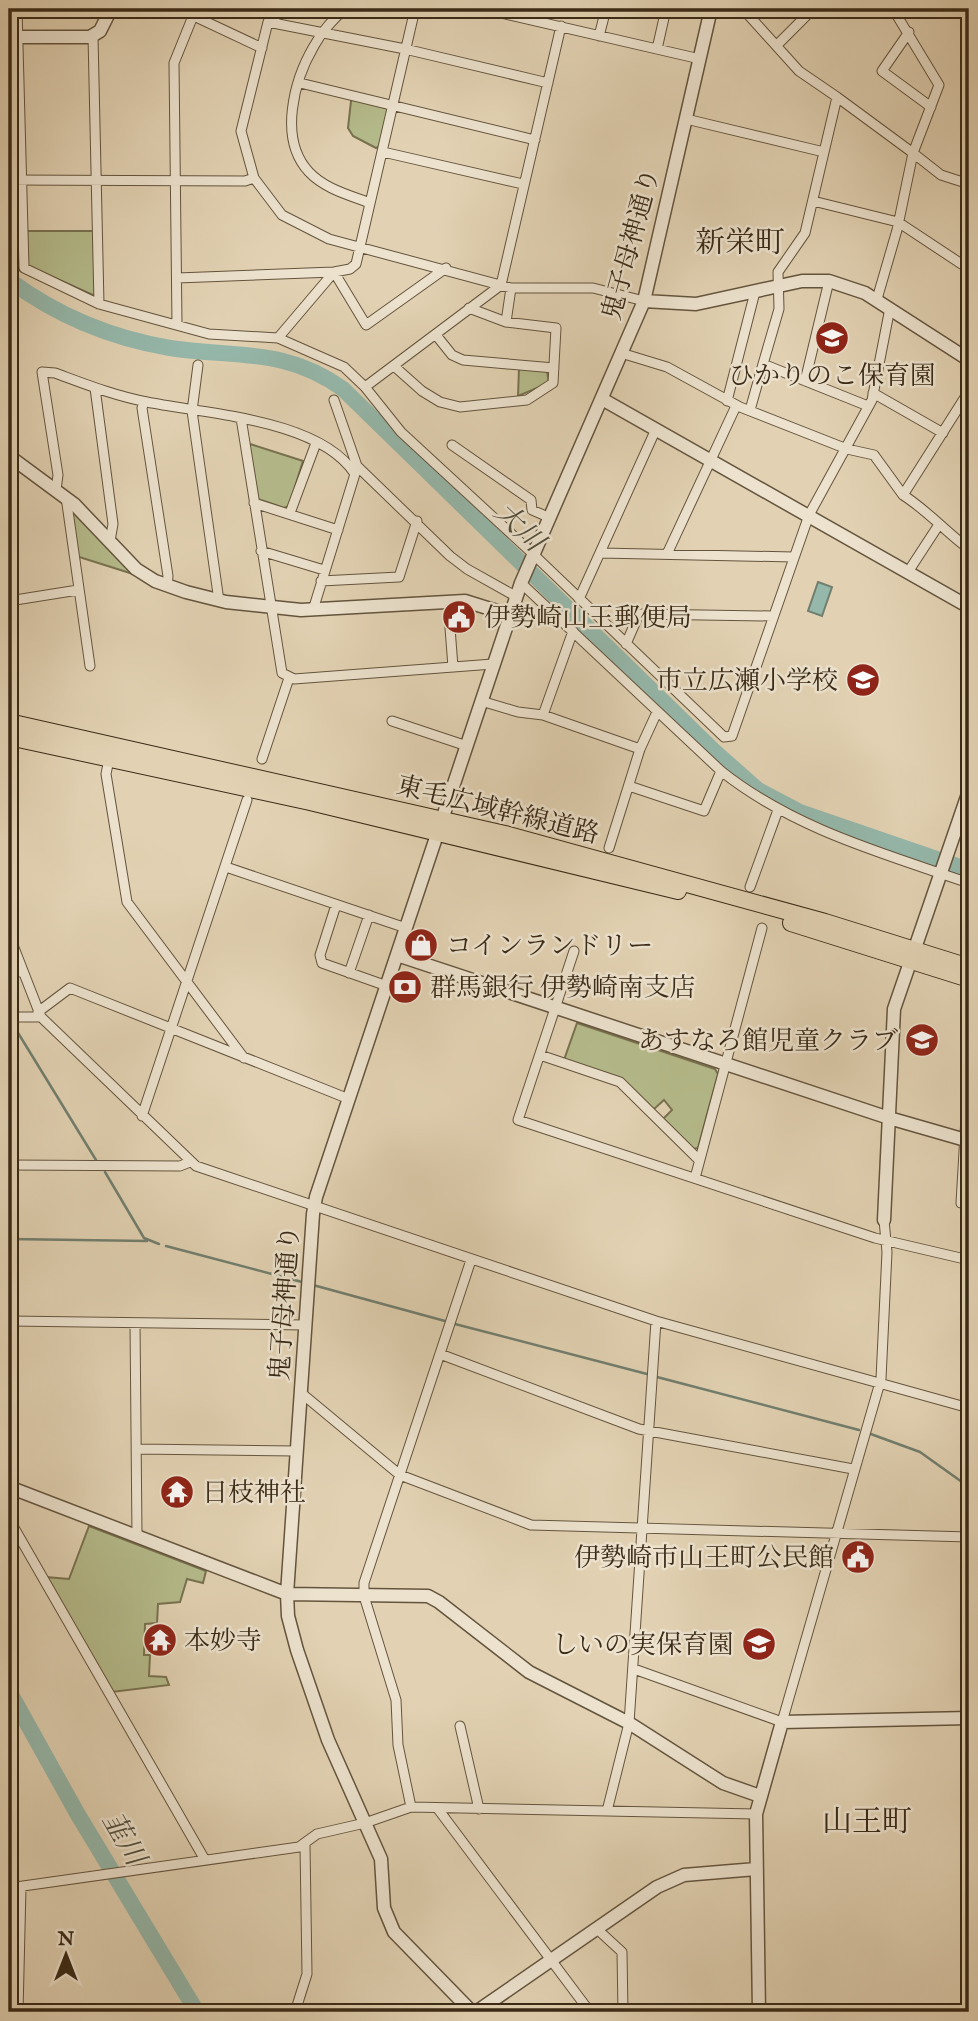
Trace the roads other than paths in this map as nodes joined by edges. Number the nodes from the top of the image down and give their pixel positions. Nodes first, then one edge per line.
1 (17, 9) edge
2 (111, 9) edge
3 (179, 9) edge
4 (286, 9) edge
5 (344, 9) edge
6 (415, 9) edge
7 (484, 9) edge
8 (606, 9) edge
9 (666, 9) edge
10 (686, 9) edge
11 (743, 9) edge
12 (813, 9) edge
13 (893, 9) edge
14 (711, 12) edge
15 (527, 14) edge
16 (193, 16) junction
17 (268, 22) junction
18 (561, 26) junction
19 (323, 31) junction
20 (909, 32) junction
21 (93, 36) junction
22 (599, 36) junction
23 (13, 37) edge
24 (777, 45) junction
25 (262, 48) junction
26 (405, 49) junction
27 (657, 49) junction
28 (700, 59) junction
29 (300, 83) junction
30 (548, 83) junction
31 (837, 97) junction
32 (392, 104) junction
33 (931, 107) junction
34 (686, 119) junction
35 (535, 139) junction
36 (383, 152) junction
37 (824, 152) junction
38 (913, 153) junction
39 (254, 178) junction
40 (9, 180) edge
41 (21, 180) junction
42 (98, 180) junction
43 (176, 180) junction
44 (523, 184) junction
45 (969, 184) edge
46 (813, 201) junction
47 (370, 203) junction
48 (898, 222) junction
49 (360, 244) junction
50 (446, 268) junction
51 (969, 269) edge
52 (334, 272) junction
53 (177, 278) junction
54 (829, 281) junction
55 (501, 285) junction
56 (780, 286) junction
57 (512, 288) junction
58 (755, 292) junction
59 (877, 299) junction
60 (644, 301) junction
61 (99, 304) junction
62 (469, 308) junction
63 (890, 308) junction
64 (506, 322) junction
65 (177, 325) junction
66 (436, 335) junction
67 (278, 338) junction
68 (621, 353) junction
69 (969, 360) edge
70 (763, 364) junction
71 (198, 365) dead end
72 (395, 367) junction
73 (554, 368) junction
74 (805, 381) junction
75 (365, 387) junction
76 (94, 388) junction
77 (969, 391) edge
78 (873, 393) junction
79 (602, 399) junction
80 (334, 400) dead end
81 (727, 401) junction
82 (144, 402) junction
83 (736, 406) junction
84 (868, 406) junction
85 (750, 410) junction
86 (192, 411) junction
87 (241, 418) junction
88 (656, 429) junction
89 (943, 433) junction
90 (316, 443) junction
91 (452, 445) dead end
92 (847, 449) junction
93 (9, 456) edge
94 (710, 459) junction
95 (355, 467) junction
96 (61, 494) junction
97 (904, 495) junction
98 (254, 503) junction
99 (290, 513) junction
100 (809, 515) junction
101 (548, 517) junction
102 (417, 521) junction
103 (938, 526) junction
104 (338, 530) junction
105 (110, 541) junction
106 (969, 549) edge
107 (261, 551) junction
108 (601, 553) junction
109 (667, 554) junction
110 (532, 556) junction
111 (793, 557) junction
112 (324, 570) junction
113 (908, 572) junction
114 (321, 581) junction
115 (522, 581) junction
116 (167, 586) junction
117 (78, 590) junction
118 (517, 597) junction
119 (579, 599) junction
120 (9, 601) edge
121 (219, 601) junction
122 (449, 602) junction
123 (271, 607) junction
124 (969, 607) edge
125 (313, 610) junction
126 (510, 615) junction
127 (772, 616) junction
128 (573, 631) junction
129 (626, 644) junction
130 (493, 664) junction
131 (90, 666) dead end
132 (453, 667) junction
133 (289, 678) junction
134 (481, 701) junction
135 (657, 712) junction
136 (543, 715) junction
137 (392, 720) dead end
138 (9, 722) edge
139 (9, 737) edge
140 (467, 746) junction
141 (640, 749) junction
142 (262, 758) dead end
143 (109, 759) junction
144 (721, 771) junction
145 (629, 786) junction
146 (969, 791) edge
147 (247, 800) dead end
148 (778, 810) junction
149 (440, 825) junction
150 (609, 848) dead end
151 (226, 867) junction
152 (941, 871) junction
153 (969, 883) edge
154 (750, 887) dead end
155 (337, 905) junction
156 (369, 915) junction
157 (406, 928) junction
158 (762, 928) dead end
159 (9, 934) edge
160 (574, 951) dead end
161 (397, 955) junction
162 (913, 955) junction
163 (969, 967) edge
164 (22, 971) junction
165 (349, 973) junction
166 (9, 974) edge
167 (969, 979) edge
168 (189, 980) junction
169 (387, 986) junction
170 (555, 1007) junction
171 (40, 1015) junction
172 (9, 1017) edge
173 (172, 1029) junction
174 (540, 1055) junction
175 (244, 1058) junction
176 (725, 1064) junction
177 (969, 1066) edge
178 (349, 1099) junction
179 (142, 1116) junction
180 (889, 1118) junction
181 (967, 1140) edge
182 (698, 1159) junction
183 (190, 1163) junction
184 (9, 1165) edge
185 (695, 1178) junction
186 (969, 1205) edge
187 (314, 1206) junction
188 (884, 1220) joint
189 (886, 1241) junction
190 (969, 1259) edge
191 (471, 1260) junction
192 (9, 1321) edge
193 (656, 1321) junction
194 (135, 1323) junction
195 (305, 1325) junction
196 (440, 1354) junction
197 (878, 1385) junction
198 (300, 1392) junction
199 (969, 1408) edge
200 (648, 1431) junction
201 (137, 1449) junction
202 (296, 1451) junction
203 (853, 1469) junction
204 (400, 1475) junction
205 (9, 1487) edge
206 (9, 1518) edge
207 (643, 1529) junction
208 (836, 1534) junction
209 (137, 1536) junction
210 (969, 1537) edge
211 (287, 1594) junction
212 (364, 1596) junction
213 (634, 1669) junction
214 (969, 1718) edge
215 (782, 1722) junction
216 (629, 1723) junction
217 (460, 1726) dead end
218 (760, 1796) junction
219 (411, 1807) junction
220 (438, 1808) junction
221 (479, 1809) junction
222 (607, 1811) junction
223 (756, 1814) junction
224 (365, 1823) junction
225 (305, 1845) junction
226 (205, 1860) junction
227 (756, 1868) junction
228 (21, 1886) junction
229 (9, 1888) edge
230 (597, 1929) junction
231 (552, 1961) junction
232 (18, 2012) edge
233 (295, 2012) edge
234 (474, 2012) edge
235 (590, 2012) edge
236 (623, 2012) edge
237 (760, 2012) edge

1 - 23 street
2 - 21 street
3 - 16 street
4 - 17 street
5 - 19 street
6 - 26 street
7 - 15 street
8 - 22 street
9 - 27 street
10 - 14 street
11 - 24 street
12 - 24 street
13 - 20 street
14 - 28 street, 鬼子母神通り
15 - 18 street
16 - 25 street
16 - 43 street
17 - 19 street
17 - 25 street
18 - 22 street
18 - 30 street
19 - 26 street
19 - 29 street
20 - 33 street
20 - 33 street
21 - 23 street
21 - 42 street
22 - 27 street
23 - 41 street
24 - 31 street
25 - 39 street
26 - 30 street
26 - 32 street
27 - 28 street
28 - 34 street, 鬼子母神通り
29 - 32 street
29 - 47 street
30 - 35 street
31 - 37 street
31 - 38 street
32 - 35 street
32 - 36 street
33 - 38 street
34 - 37 street
34 - 60 street, 鬼子母神通り
35 - 44 street
36 - 44 street
36 - 47 street
37 - 46 street
38 - 45 street
38 - 48 street
39 - 43 street
39 - 49 street
40 - 41 street
41 - 42 street
41 - 61 street
42 - 43 street
42 - 61 street
43 - 53 street
44 - 55 street
46 - 48 street
46 - 56 street
47 - 49 street
48 - 51 street
48 - 59 street
49 - 50 street
49 - 52 street
50 - 52 street
50 - 55 street
52 - 53 street
52 - 67 street
53 - 65 street
54 - 56 street
54 - 59 street
54 - 74 street
55 - 57 street
55 - 62 street
56 - 58 street
56 - 70 street
57 - 60 street
57 - 64 street
58 - 60 street
58 - 81 street
59 - 63 street
60 - 68 street, 鬼子母神通り
61 - 65 street
62 - 64 street
62 - 66 street
63 - 69 street
63 - 78 street
64 - 73 street
65 - 67 street
66 - 72 street
66 - 73 street
67 - 75 street
68 - 79 street, 鬼子母神通り
68 - 81 street
70 - 74 street
70 - 85 street
71 - 86 street
72 - 73 street
72 - 75 street
74 - 84 street
75 - 110 street
76 - 82 street
76 - 96 street
76 - 105 street
77 - 89 street
78 - 84 street
78 - 89 street
79 - 88 street
79 - 101 street, 鬼子母神通り
80 - 95 street
81 - 83 street
82 - 86 street
82 - 116 street
83 - 85 street
83 - 94 street
84 - 92 street
85 - 92 street
86 - 87 street
86 - 121 street
87 - 90 street
87 - 98 street
88 - 94 street
88 - 108 street
89 - 97 street
90 - 95 street
90 - 99 street
91 - 101 street
92 - 97 street
92 - 100 street
93 - 96 street
94 - 100 street
94 - 109 street
95 - 102 street
95 - 104 street
96 - 105 street
96 - 117 street
97 - 103 street
98 - 99 street
98 - 107 street
99 - 104 street
100 - 111 street
100 - 113 street
101 - 110 street, 鬼子母神通り
102 - 114 street
102 - 118 street
103 - 106 street
103 - 113 street
104 - 112 street
105 - 116 street
107 - 112 street
107 - 123 street
108 - 109 street
108 - 119 street
109 - 111 street
110 - 115 street, 鬼子母神通り
110 - 119 street
111 - 127 street
112 - 114 street
113 - 124 street
114 - 125 street
115 - 118 street, 鬼子母神通り
115 - 128 street
116 - 121 street
117 - 120 street
117 - 131 street
118 - 126 street, 鬼子母神通り
119 - 129 street
121 - 123 street
122 - 125 street
122 - 126 street
122 - 132 street
123 - 125 street
123 - 133 street
126 - 130 street, 鬼子母神通り
127 - 129 street
127 - 129 street
128 - 135 street
128 - 136 street
130 - 132 street
130 - 134 street, 鬼子母神通り
132 - 133 street
133 - 142 street
134 - 136 street
134 - 140 street, 鬼子母神通り
135 - 141 street
135 - 144 street
136 - 141 street
137 - 140 street
138 - 149 highway, 東毛広域幹線道路
139 - 143 highway, 東毛広域幹線道路
140 - 149 street, 鬼子母神通り
141 - 145 street
143 - 149 highway, 東毛広域幹線道路
143 - 168 street
144 - 145 street
144 - 148 street
145 - 150 street
146 - 152 street
147 - 151 street
148 - 152 street
148 - 154 street
149 - 157 street, 鬼子母神通り
149 - 162 highway, 東毛広域幹線道路
151 - 155 street
151 - 168 street
152 - 153 street
152 - 162 street
155 - 156 street
155 - 165 street
156 - 157 street
156 - 165 street
157 - 161 street, 鬼子母神通り
158 - 176 street
159 - 164 street
160 - 170 street
161 - 169 street, 鬼子母神通り
161 - 170 street
162 - 163 highway, 東毛広域幹線道路
162 - 167 highway, 東毛広域幹線道路
162 - 180 street
164 - 166 street
164 - 171 street
165 - 169 street
168 - 173 street
168 - 175 street
169 - 178 street, 鬼子母神通り
170 - 174 street
170 - 176 street
171 - 172 street
171 - 173 street
171 - 179 street
173 - 175 street
173 - 179 street
174 - 182 street
174 - 185 street
175 - 178 street
176 - 180 street
176 - 182 street
177 - 181 street
178 - 187 street, 鬼子母神通り
179 - 183 street
180 - 181 street
180 - 188 street
181 - 186 street
182 - 185 street
183 - 184 street
183 - 187 street
185 - 189 street
187 - 191 street
187 - 195 street, 鬼子母神通り
188 - 189 street
189 - 190 street
189 - 197 street
191 - 193 street
191 - 196 street
192 - 194 street
193 - 197 street
193 - 200 street
194 - 195 street
194 - 201 street
195 - 198 street, 鬼子母神通り
196 - 200 street
196 - 204 street
197 - 199 street
197 - 203 street
198 - 202 street, 鬼子母神通り
198 - 204 street
200 - 203 street
200 - 207 street
201 - 202 street
201 - 209 street
202 - 211 street, 鬼子母神通り
203 - 208 street
204 - 207 street
204 - 212 street
205 - 209 street
206 - 226 street
207 - 208 street
207 - 213 street
208 - 210 street
208 - 215 street
209 - 211 street
211 - 212 street
211 - 224 street, 鬼子母神通り
212 - 216 street
212 - 219 street
213 - 215 street
213 - 216 street
214 - 215 street
215 - 218 street
216 - 218 street
216 - 222 street
217 - 221 street
218 - 223 street
219 - 220 street
219 - 224 street
220 - 221 street
220 - 231 street
221 - 222 street
222 - 223 street
223 - 227 street
224 - 225 street
224 - 234 street, 鬼子母神通り
225 - 226 street
225 - 233 street
226 - 228 street
227 - 230 street
227 - 237 street
228 - 229 street
228 - 232 street
230 - 231 street
230 - 236 street
231 - 234 street
231 - 235 street

